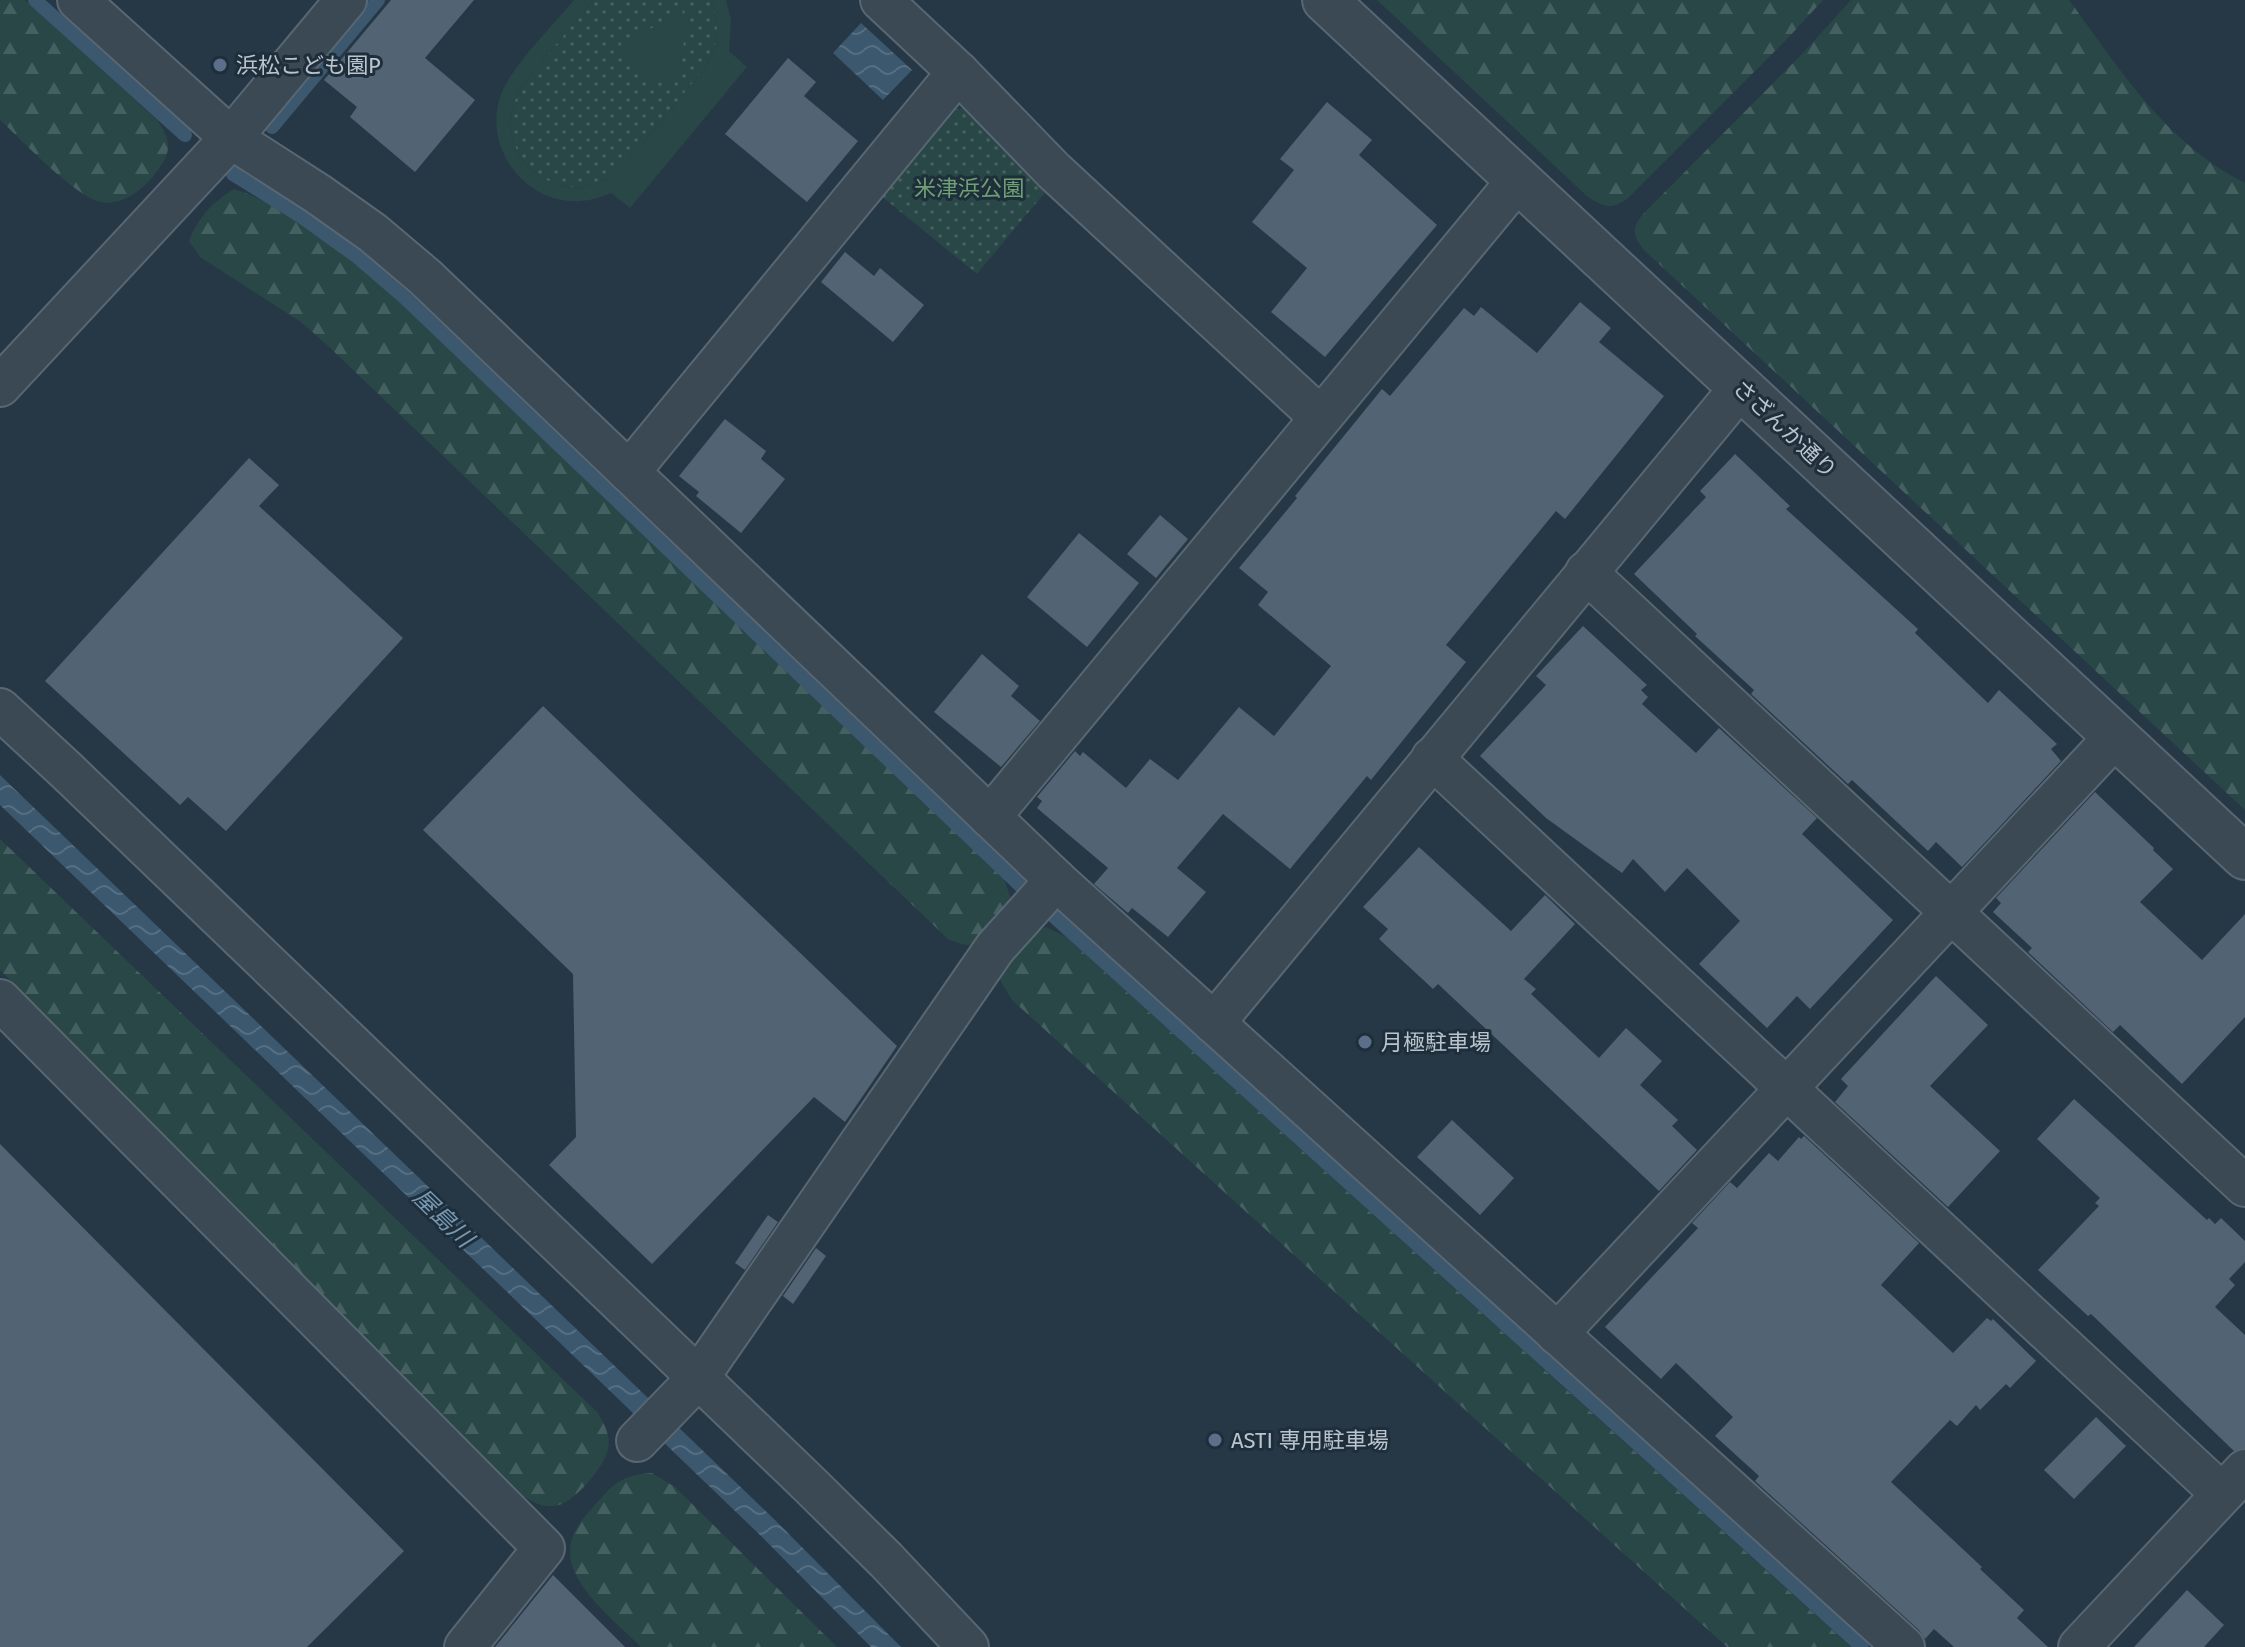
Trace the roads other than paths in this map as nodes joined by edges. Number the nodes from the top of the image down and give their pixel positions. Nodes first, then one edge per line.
1 (78, 0) edge
2 (346, 0) edge
3 (881, 0) edge
4 (1325, 0) edge
5 (958, 72) junction
6 (231, 138) junction
7 (1518, 180) junction
8 (0, 386) edge
9 (1741, 387) junction
10 (1320, 417) junction
11 (629, 472) junction
12 (1586, 572) junction
13 (0, 709) edge
14 (2115, 737) junction
15 (1432, 758) junction
16 (990, 817) junction
17 (2245, 857) edge
18 (1056, 880) junction
19 (1951, 912) junction
20 (0, 1000) edge
21 (1214, 1023) junction
22 (1787, 1088) junction
23 (2245, 1186) edge
24 (1557, 1334) junction
25 (688, 1388) junction
26 (637, 1441) dead end
27 (2234, 1482) edge
28 (465, 1647) edge
29 (968, 1647) edge
30 (1904, 1647) edge
31 (2079, 1647) edge

1 - 6 street
2 - 6 street
3 - 5 street
4 - 7 street, さざんか通り
5 - 10 street
5 - 11 street
6 - 8 street
6 - 11 street
7 - 9 street, さざんか通り
7 - 10 street
9 - 12 street
9 - 14 street, さざんか通り
10 - 16 street
11 - 16 street
12 - 15 street
12 - 19 street
13 - 25 street
14 - 17 street, さざんか通り
14 - 19 street
15 - 21 street
15 - 22 street
16 - 18 street
18 - 21 street
18 - 25 street
19 - 22 street
19 - 23 street
20 - 28 street
21 - 24 street
22 - 24 street
22 - 27 street
24 - 30 street
25 - 26 street
25 - 29 street
27 - 31 street

